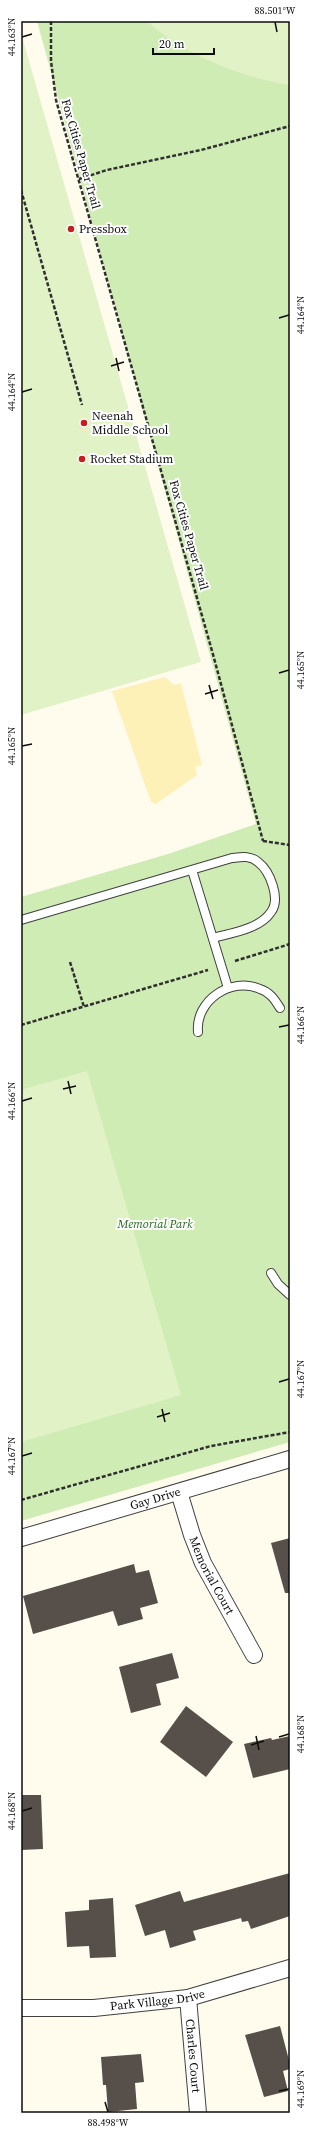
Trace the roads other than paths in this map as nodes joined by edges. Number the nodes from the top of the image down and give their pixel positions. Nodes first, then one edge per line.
1 (192, 870) junction
2 (21, 920) edge
3 (213, 938) junction
4 (228, 988) junction
5 (280, 1008) dead end
6 (198, 1032) dead end
7 (271, 1273) dead end
8 (290, 1295) edge
9 (290, 1459) edge
10 (179, 1492) junction
11 (21, 1538) edge
12 (254, 1655) dead end
13 (290, 1968) edge
14 (188, 1998) junction
15 (21, 2008) edge
16 (198, 2113) edge

1 - 2 lane
1 - 3 lane
1 - 3 lane
3 - 4 lane
4 - 5 lane
4 - 6 lane
7 - 8 lane
9 - 10 street, Gay Drive
10 - 11 street, Gay Drive
10 - 12 street, Memorial Court
13 - 14 street, Park Village Drive
14 - 15 street, Park Village Drive
14 - 16 street, Charles Court

